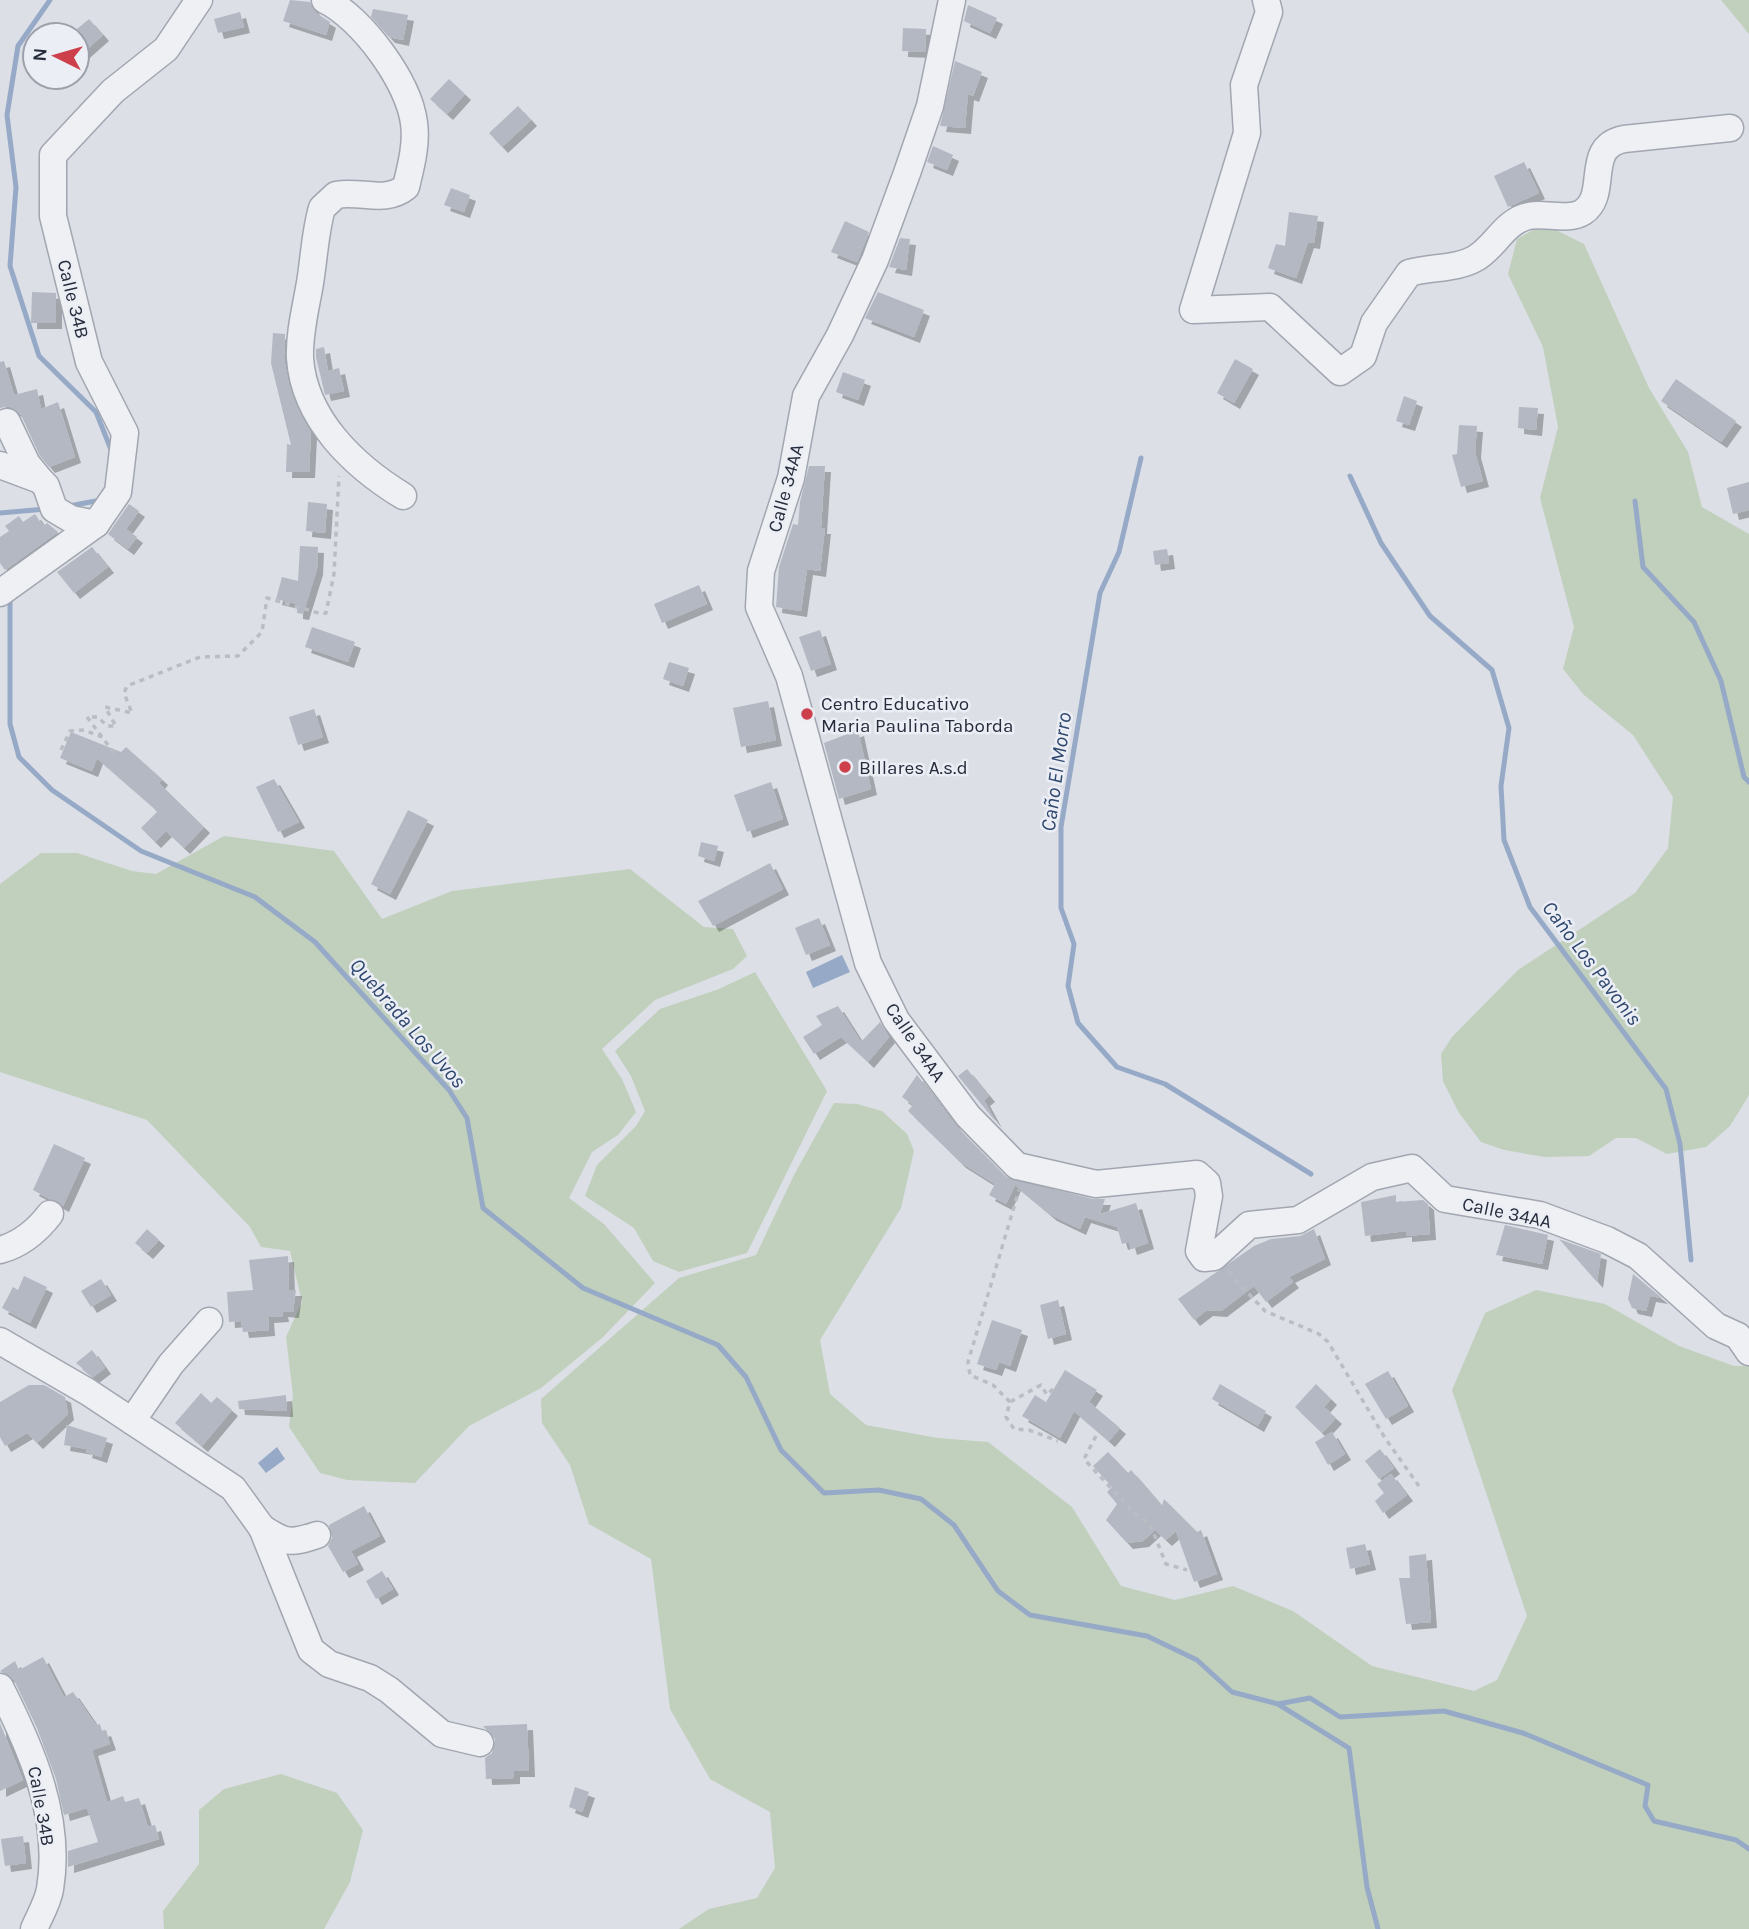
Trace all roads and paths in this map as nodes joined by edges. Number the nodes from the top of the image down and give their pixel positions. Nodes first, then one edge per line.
1 (199, 0) edge
2 (325, 0) edge
3 (952, 0) edge
4 (1266, 0) edge
5 (1730, 128) dead end
6 (7, 422) dead end
7 (344, 450) junction
8 (0, 465) edge
9 (40, 480) junction
10 (402, 496) dead end
11 (96, 524) junction
12 (3, 588) edge
13 (102, 737) junction
14 (61, 750) dead end
15 (114, 752) dead end
16 (1026, 1168) junction
17 (50, 1214) dead end
18 (1, 1248) edge
19 (1214, 1257) junction
20 (209, 1321) dead end
21 (976, 1330) junction
22 (985, 1331) dead end
23 (0, 1341) edge
24 (1749, 1352) edge
25 (1053, 1389) dead end
26 (1044, 1390) junction
27 (1041, 1396) dead end
28 (1010, 1402) junction
29 (132, 1420) junction
30 (1096, 1436) dead end
31 (1058, 1441) dead end
32 (1422, 1489) dead end
33 (262, 1528) junction
34 (317, 1535) dead end
35 (1187, 1570) dead end
36 (0, 1687) edge
37 (480, 1742) dead end
38 (34, 1929) edge

1 - 11 street, Calle 34B
2 - 7 street
3 - 16 street, Calle 34AA
4 - 5 street
6 - 9 street
7 - 10 street
7 - 13 path
8 - 9 street
9 - 11 street
11 - 12 street, Calle 34B
13 - 14 path
13 - 15 path
16 - 19 street, Calle 34AA
16 - 21 path
17 - 18 street
19 - 24 street, Calle 34AA
19 - 32 path
20 - 29 street
21 - 22 path
21 - 28 path
23 - 29 street
25 - 26 path
26 - 27 path
26 - 28 path
28 - 31 path
29 - 33 street
30 - 35 path
33 - 34 street
33 - 37 street
36 - 38 street, Calle 34B

